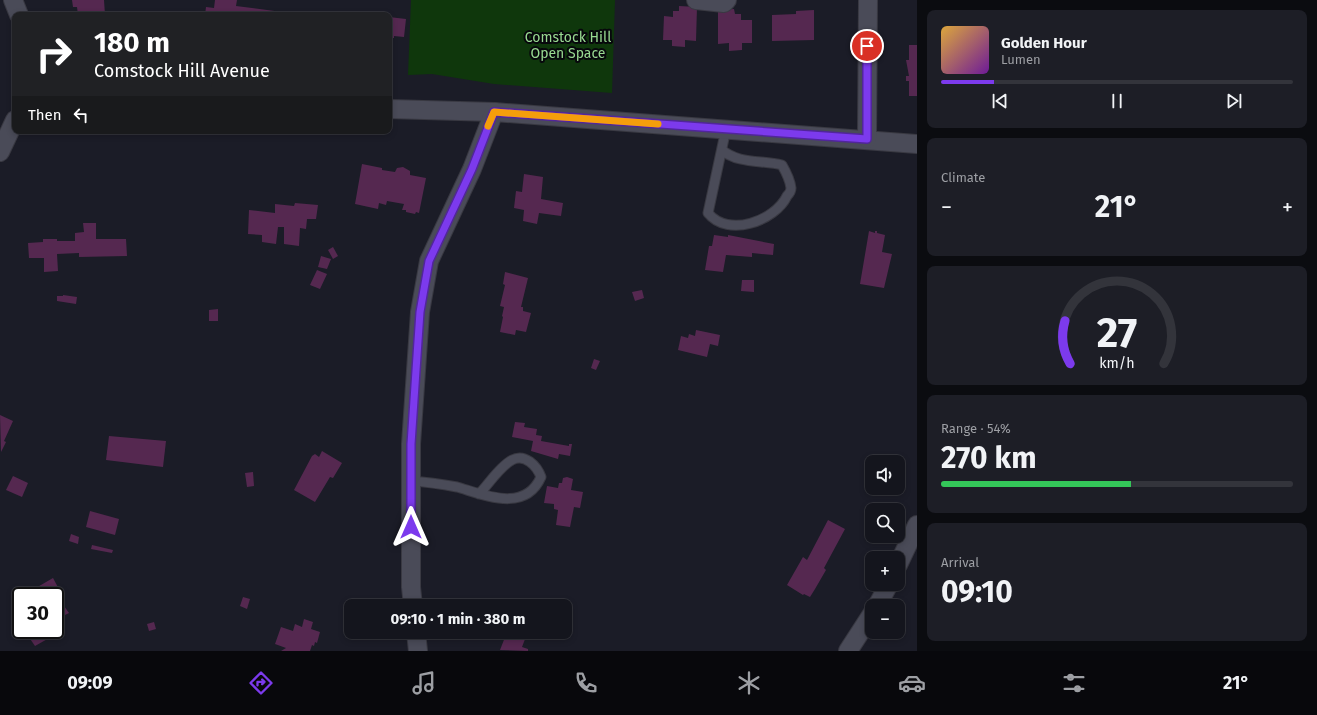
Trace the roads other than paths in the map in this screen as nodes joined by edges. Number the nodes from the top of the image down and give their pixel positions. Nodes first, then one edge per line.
1 (13, 0) edge
2 (696, 0) edge
3 (727, 0) edge
4 (868, 0) edge
5 (18, 12) edge
6 (392, 109) edge
7 (494, 112) junction
8 (12, 126) edge
9 (726, 129) junction
10 (867, 139) junction
11 (917, 144) edge
12 (722, 150) junction
13 (0, 152) edge
14 (411, 482) junction
15 (479, 494) junction
16 (917, 525) edge
17 (905, 551) edge
18 (412, 599) edge
19 (865, 625) edge
20 (417, 639) edge
21 (418, 651) edge
22 (848, 651) edge

1 - 5 street
2 - 3 street
4 - 10 street
6 - 7 street
7 - 9 street
7 - 14 street
8 - 13 street
9 - 10 street
9 - 12 lane
10 - 11 street
12 - 12 lane
14 - 15 lane
14 - 18 street
15 - 15 lane
16 - 17 street
19 - 22 street
20 - 21 street

